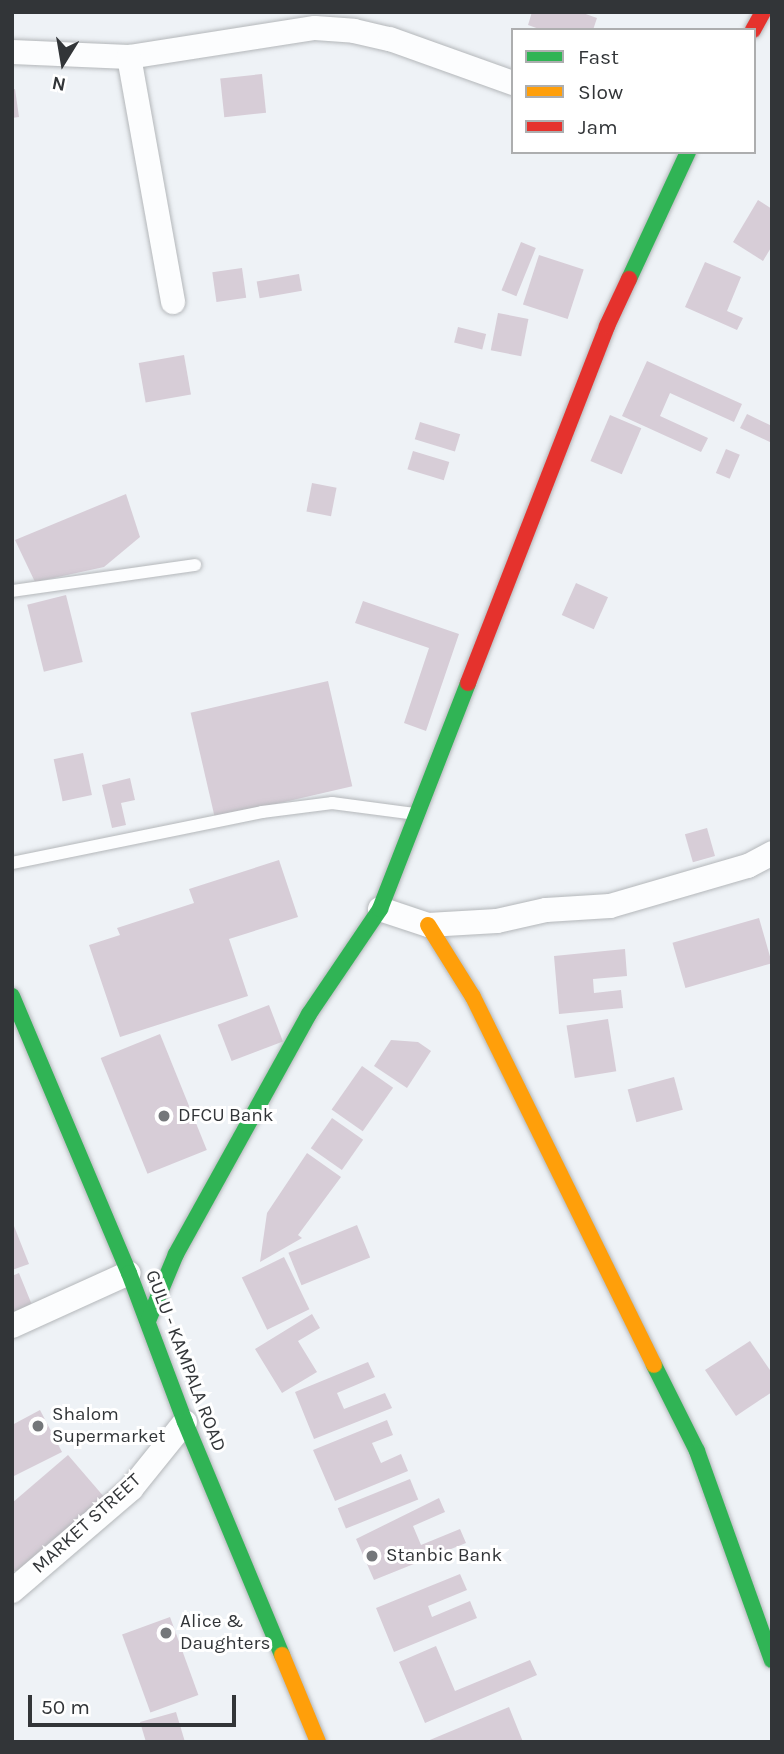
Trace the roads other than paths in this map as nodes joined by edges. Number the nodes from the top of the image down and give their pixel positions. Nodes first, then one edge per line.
1 (762, 12) edge
2 (754, 28) edge
3 (12, 52) edge
4 (129, 57) junction
5 (511, 82) edge
6 (687, 154) edge
7 (173, 302) dead end
8 (195, 565) dead end
9 (12, 592) edge
10 (416, 814) junction
11 (772, 853) edge
12 (12, 863) edge
13 (380, 909) junction
14 (428, 925) junction
15 (12, 996) edge
16 (129, 1273) junction
17 (148, 1321) junction
18 (12, 1326) edge
19 (185, 1422) junction
20 (12, 1591) edge
21 (764, 1616) edge
22 (772, 1660) edge
23 (318, 1742) edge

1 - 2 street
3 - 4 street
4 - 5 street
4 - 7 street
6 - 10 street
8 - 9 lane
10 - 12 lane
10 - 13 street
11 - 14 street
13 - 14 street
13 - 17 street
14 - 21 street
15 - 16 street, GULU - KAMPALA ROAD
16 - 17 street, GULU - KAMPALA ROAD
16 - 18 street
17 - 19 street, GULU - KAMPALA ROAD
19 - 20 street, MARKET STREET
19 - 23 street, GULU - KAMPALA ROAD
21 - 22 street

